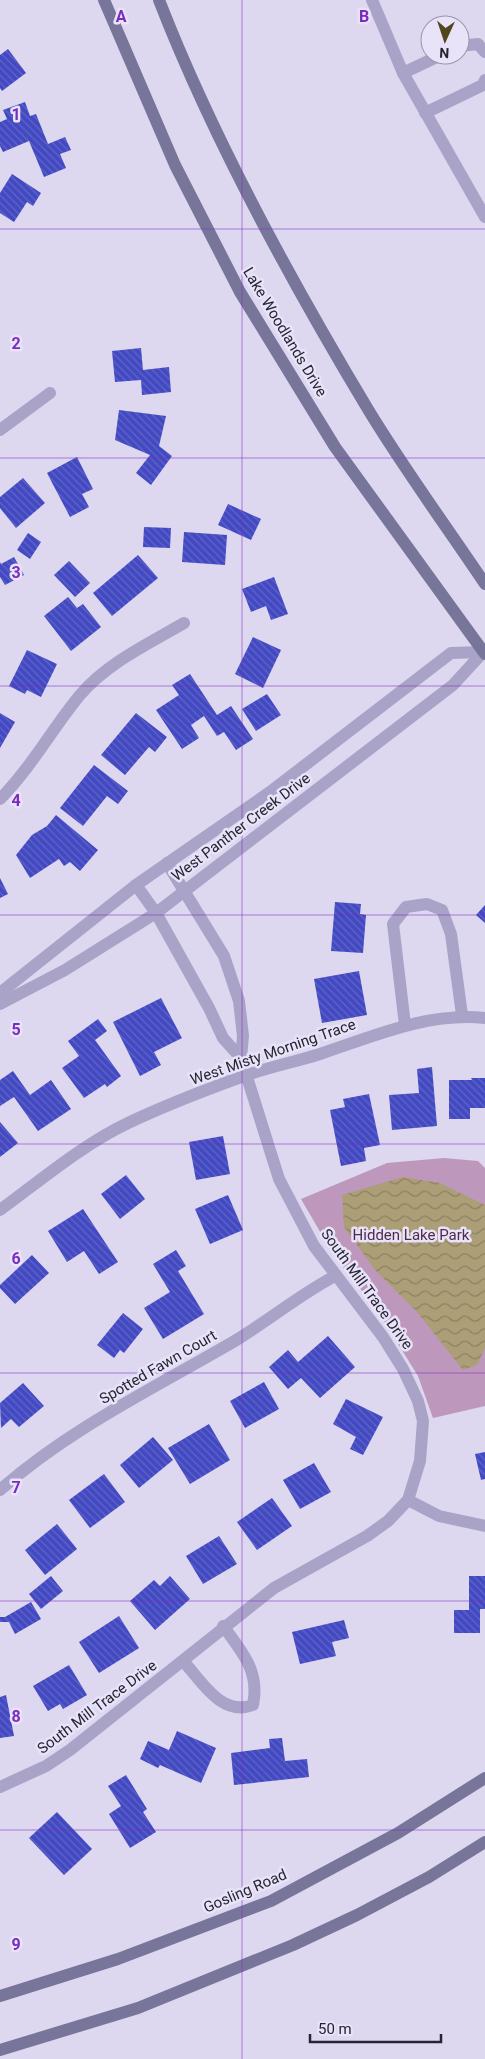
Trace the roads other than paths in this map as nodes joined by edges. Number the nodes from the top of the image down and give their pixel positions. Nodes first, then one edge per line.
1 (104, 0) edge
2 (159, 0) edge
3 (372, 0) edge
4 (470, 45) edge
5 (485, 52) edge
6 (420, 65) edge
7 (403, 73) junction
8 (485, 80) edge
9 (425, 114) junction
10 (485, 217) edge
11 (50, 393) dead end
12 (0, 430) edge
13 (485, 584) edge
14 (184, 624) dead end
15 (484, 652) edge
16 (0, 799) edge
17 (167, 864) junction
18 (136, 885) junction
19 (185, 891) junction
20 (156, 913) junction
21 (0, 993) edge
22 (0, 1004) edge
23 (462, 1015) junction
24 (485, 1018) edge
25 (406, 1025) junction
26 (241, 1058) junction
27 (245, 1076) junction
28 (0, 1210) edge
29 (335, 1276) junction
30 (0, 1490) edge
31 (408, 1500) junction
32 (485, 1526) edge
33 (223, 1626) junction
34 (184, 1661) junction
35 (485, 1778) edge
36 (0, 1787) edge
37 (485, 1842) edge
38 (0, 1996) edge
39 (0, 2050) edge

1 - 15 main road, Lake Woodlands Drive
2 - 13 main road
3 - 7 street
4 - 5 street
6 - 7 street
7 - 9 street
8 - 9 street
9 - 10 street
11 - 12 street
14 - 16 street
15 - 17 street, West Panther Creek Drive
15 - 19 street, West Panther Creek Drive
17 - 18 street, West Panther Creek Drive
17 - 19 street, South Mill Trace Drive
18 - 20 street, South Mill Trace Drive
18 - 21 street, West Panther Creek Drive
19 - 20 street, West Panther Creek Drive
19 - 26 street, South Mill Trace Drive
20 - 22 street, West Panther Creek Drive
20 - 26 street, South Mill Trace Drive
23 - 24 street, West Misty Morning Trace
23 - 25 street, West Misty Morning Trace
23 - 25 street
25 - 27 street, West Misty Morning Trace
26 - 27 street, South Mill Trace Drive
27 - 28 street, West Misty Morning Trace
27 - 29 street, South Mill Trace Drive
29 - 30 street, Spotted Fawn Court
29 - 31 street, South Mill Trace Drive
31 - 32 street
31 - 33 street, South Mill Trace Drive
33 - 34 street, South Mill Trace Drive
33 - 34 street
34 - 36 street, South Mill Trace Drive
35 - 38 main road, Gosling Road
37 - 39 main road

